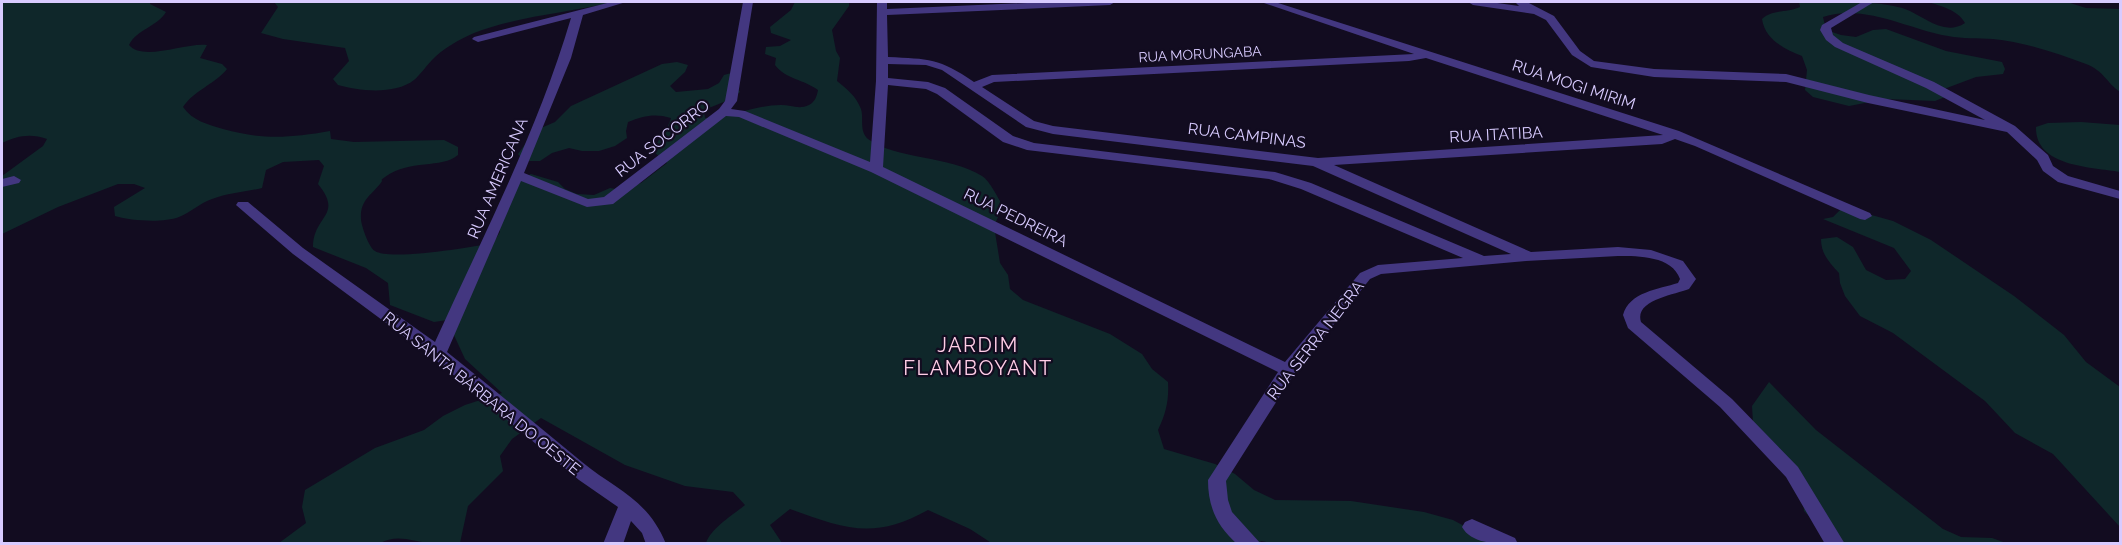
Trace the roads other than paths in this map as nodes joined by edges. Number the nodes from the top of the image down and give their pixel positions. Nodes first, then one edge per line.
1 (621, 2) edge
2 (748, 2) edge
3 (1110, 2) edge
4 (1266, 2) edge
5 (1473, 2) edge
6 (1520, 2) edge
7 (1869, 2) edge
8 (883, 7) edge
9 (578, 13) junction
10 (1545, 14) junction
11 (478, 39) dead end
12 (1428, 54) junction
13 (883, 60) junction
14 (882, 81) junction
15 (974, 86) junction
16 (723, 112) junction
17 (2011, 129) junction
18 (1675, 134) junction
19 (1316, 162) junction
20 (876, 170) junction
21 (517, 175) junction
22 (2121, 195) edge
23 (243, 205) dead end
24 (1865, 216) dead end
25 (1528, 256) junction
26 (1482, 260) junction
27 (438, 353) junction
28 (1288, 370) junction
29 (628, 504) junction
30 (1472, 527) dead end
31 (613, 543) edge
32 (656, 543) edge
33 (1251, 543) edge
34 (1508, 543) edge
35 (1835, 543) edge

1 - 9 street
2 - 16 street, RUA SOCORRO
3 - 8 street
4 - 12 street, RUA MOGI MIRIM
5 - 10 street
6 - 10 street
7 - 17 street
8 - 13 street
9 - 11 street
9 - 21 street, RUA AMERICANA
10 - 17 street
12 - 15 street, RUA MORUNGABA
12 - 18 street, RUA MOGI MIRIM
13 - 14 street
13 - 15 street, RUA CAMPINAS
14 - 20 street
14 - 26 street
15 - 19 street, RUA CAMPINAS
16 - 20 street, RUA PEDREIRA
16 - 21 street, RUA SOCORRO
17 - 22 street
18 - 19 street, RUA ITATIBA
18 - 24 street, RUA MOGI MIRIM
19 - 25 street, RUA CAMPINAS
20 - 28 street, RUA PEDREIRA
21 - 27 street, RUA AMERICANA
23 - 27 street, RUA SANTA BÁRBARA DO OESTE
25 - 26 street, RUA SERRA NEGRA
25 - 35 street, RUA CAMPINAS
26 - 28 street, RUA SERRA NEGRA
27 - 29 street, RUA SANTA BÁRBARA DO OESTE
28 - 33 street, RUA SERRA NEGRA
29 - 31 street
29 - 32 street, RUA SANTA BÁRBARA DO OESTE
30 - 34 street

